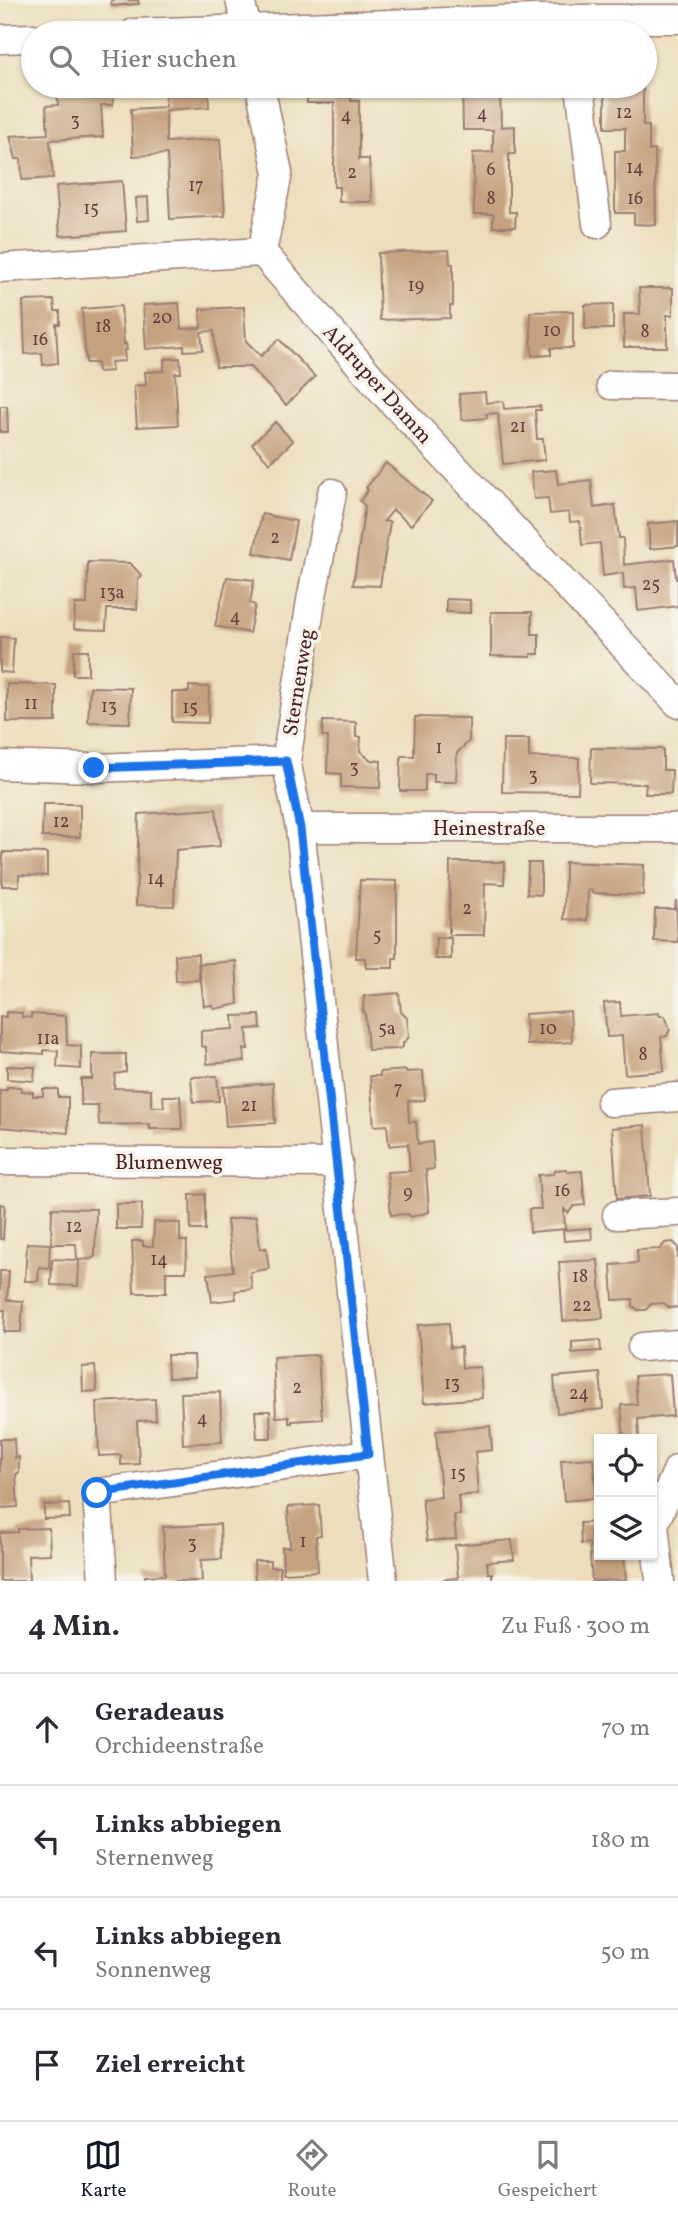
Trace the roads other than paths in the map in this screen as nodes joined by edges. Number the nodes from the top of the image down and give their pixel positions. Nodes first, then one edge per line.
1 (240, 0) edge
2 (678, 19) edge
3 (245, 21) edge
4 (648, 21) edge
5 (21, 38) edge
6 (0, 39) edge
7 (262, 98) edge
8 (581, 98) edge
9 (597, 224) dead end
10 (262, 252) junction
11 (0, 268) edge
12 (611, 385) dead end
13 (678, 386) edge
14 (332, 493) dead end
15 (678, 703) edge
16 (286, 761) junction
17 (0, 765) edge
18 (300, 828) junction
19 (678, 828) edge
20 (678, 1097) edge
21 (611, 1102) dead end
22 (0, 1161) edge
23 (338, 1163) junction
24 (678, 1212) edge
25 (618, 1215) dead end
26 (678, 1344) edge
27 (642, 1347) dead end
28 (368, 1454) junction
29 (678, 1469) edge
30 (666, 1523) edge
31 (103, 1581) edge
32 (383, 1581) edge
33 (660, 1581) edge

1 - 3 street
2 - 4 street
5 - 6 street
7 - 10 street
8 - 9 street
10 - 11 street
10 - 15 street, Aldruper Damm
12 - 13 street
14 - 16 street, Sternenweg
16 - 17 street
16 - 18 street, Sternenweg
18 - 19 street, Heinestraße
18 - 23 street, Sternenweg
20 - 21 street
22 - 23 street, Blumenweg
23 - 28 street, Sternenweg
24 - 25 street
26 - 27 street
28 - 31 street
28 - 32 street, Sternenweg
29 - 30 street
30 - 33 street

